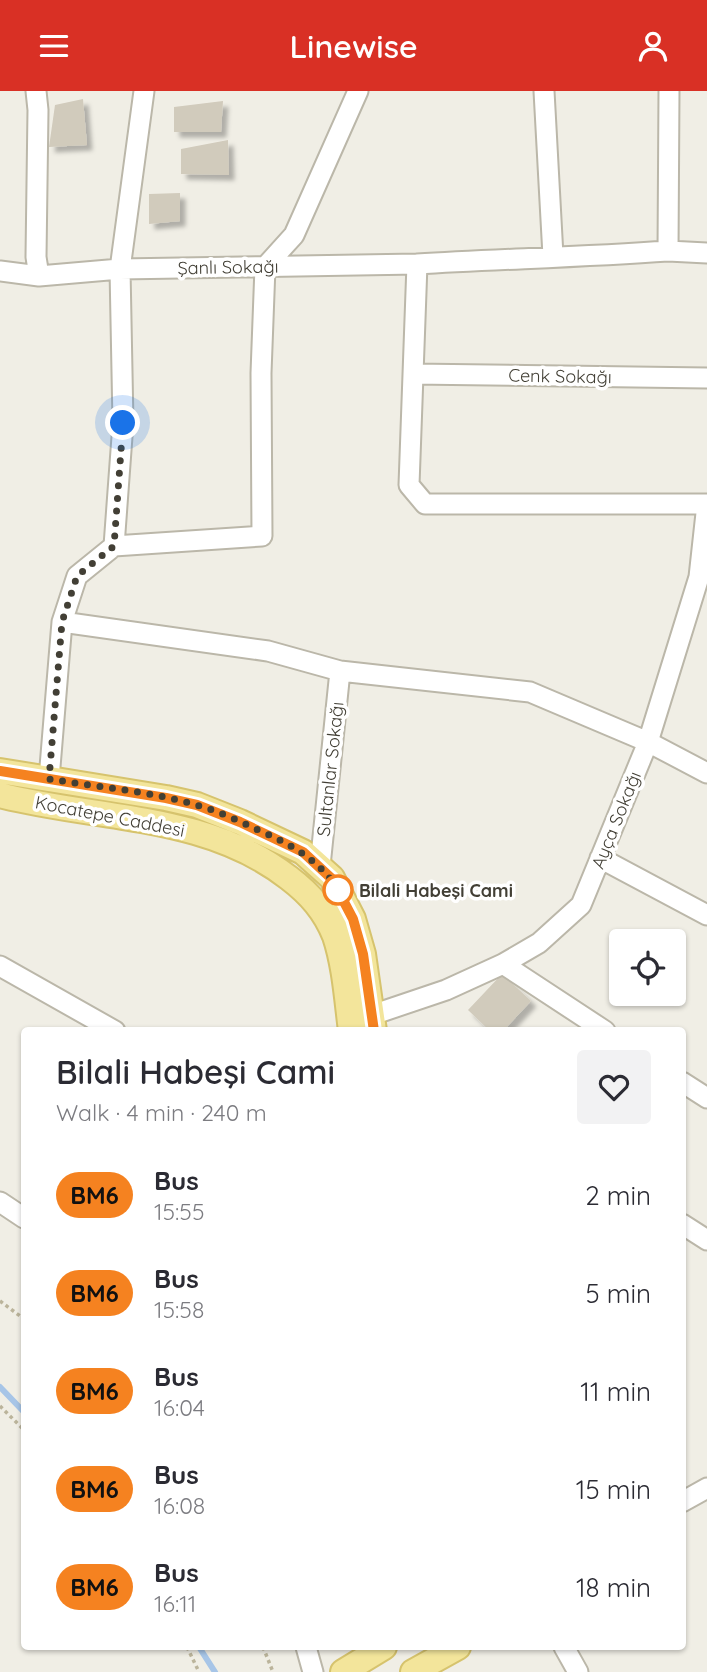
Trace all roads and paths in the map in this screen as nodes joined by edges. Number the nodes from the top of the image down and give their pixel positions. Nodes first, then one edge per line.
1 (36, 91) edge
2 (144, 91) edge
3 (358, 91) edge
4 (544, 91) edge
5 (669, 91) edge
6 (667, 251) junction
7 (707, 253) edge
8 (553, 256) junction
9 (417, 264) junction
10 (265, 267) junction
11 (120, 269) junction
12 (0, 271) edge
13 (39, 276) junction
14 (413, 374) junction
15 (707, 378) edge
16 (707, 503) edge
17 (114, 546) junction
18 (62, 622) junction
19 (340, 671) junction
20 (648, 742) junction
21 (0, 771) edge
22 (707, 773) edge
23 (47, 791) junction
24 (0, 795) edge
25 (600, 859) junction
26 (320, 866) junction
27 (316, 901) junction
28 (707, 915) edge
29 (503, 964) junction
30 (0, 966) edge
31 (362, 1025) edge
32 (108, 1027) edge
33 (599, 1027) edge
34 (686, 1085) edge
35 (707, 1098) edge
36 (0, 1202) edge
37 (21, 1216) edge
38 (686, 1227) edge
39 (707, 1240) edge
40 (0, 1301) edge
41 (21, 1317) edge
42 (0, 1406) edge
43 (21, 1427) edge
44 (707, 1488) edge
45 (686, 1499) edge
46 (188, 1650) edge
47 (264, 1650) edge
48 (307, 1650) edge
49 (379, 1650) edge
50 (453, 1650) edge
51 (566, 1650) edge
52 (199, 1672) edge
53 (273, 1672) edge
54 (313, 1672) edge
55 (343, 1672) edge
56 (414, 1672) edge
57 (578, 1672) edge

1 - 13 street
2 - 11 street
3 - 10 street
4 - 8 street
5 - 6 street
6 - 7 street, Şanlı Sokağı
6 - 8 street, Şanlı Sokağı
8 - 9 street, Şanlı Sokağı
9 - 10 street, Şanlı Sokağı
9 - 14 street
10 - 11 street, Şanlı Sokağı
10 - 17 street
11 - 13 street, Şanlı Sokağı
11 - 17 street
12 - 13 street, Şanlı Sokağı
14 - 15 street, Cenk Sokağı
14 - 16 street
16 - 20 street, Ayça Sokağı
17 - 18 street
18 - 19 street
18 - 23 street
19 - 20 street
19 - 26 street, Sultanlar Sokağı
20 - 22 street
20 - 25 street, Ayça Sokağı
21 - 23 main road, Kocatepe Caddesi
23 - 24 main road, Kocatepe Caddesi
23 - 26 main road, Kocatepe Caddesi
23 - 27 main road, Kocatepe Caddesi
25 - 28 street
25 - 29 street, Ayça Sokağı
26 - 27 main road
26 - 31 main road, Kocatepe Caddesi
27 - 31 main road, Kocatepe Caddesi
29 - 31 street, Ayça Sokağı
29 - 33 street
30 - 32 street
34 - 35 street
36 - 37 street
38 - 39 street
40 - 41 path
42 - 43 path
44 - 45 street
46 - 52 path
47 - 53 path
48 - 54 street
49 - 55 main road
50 - 56 main road
51 - 57 street

